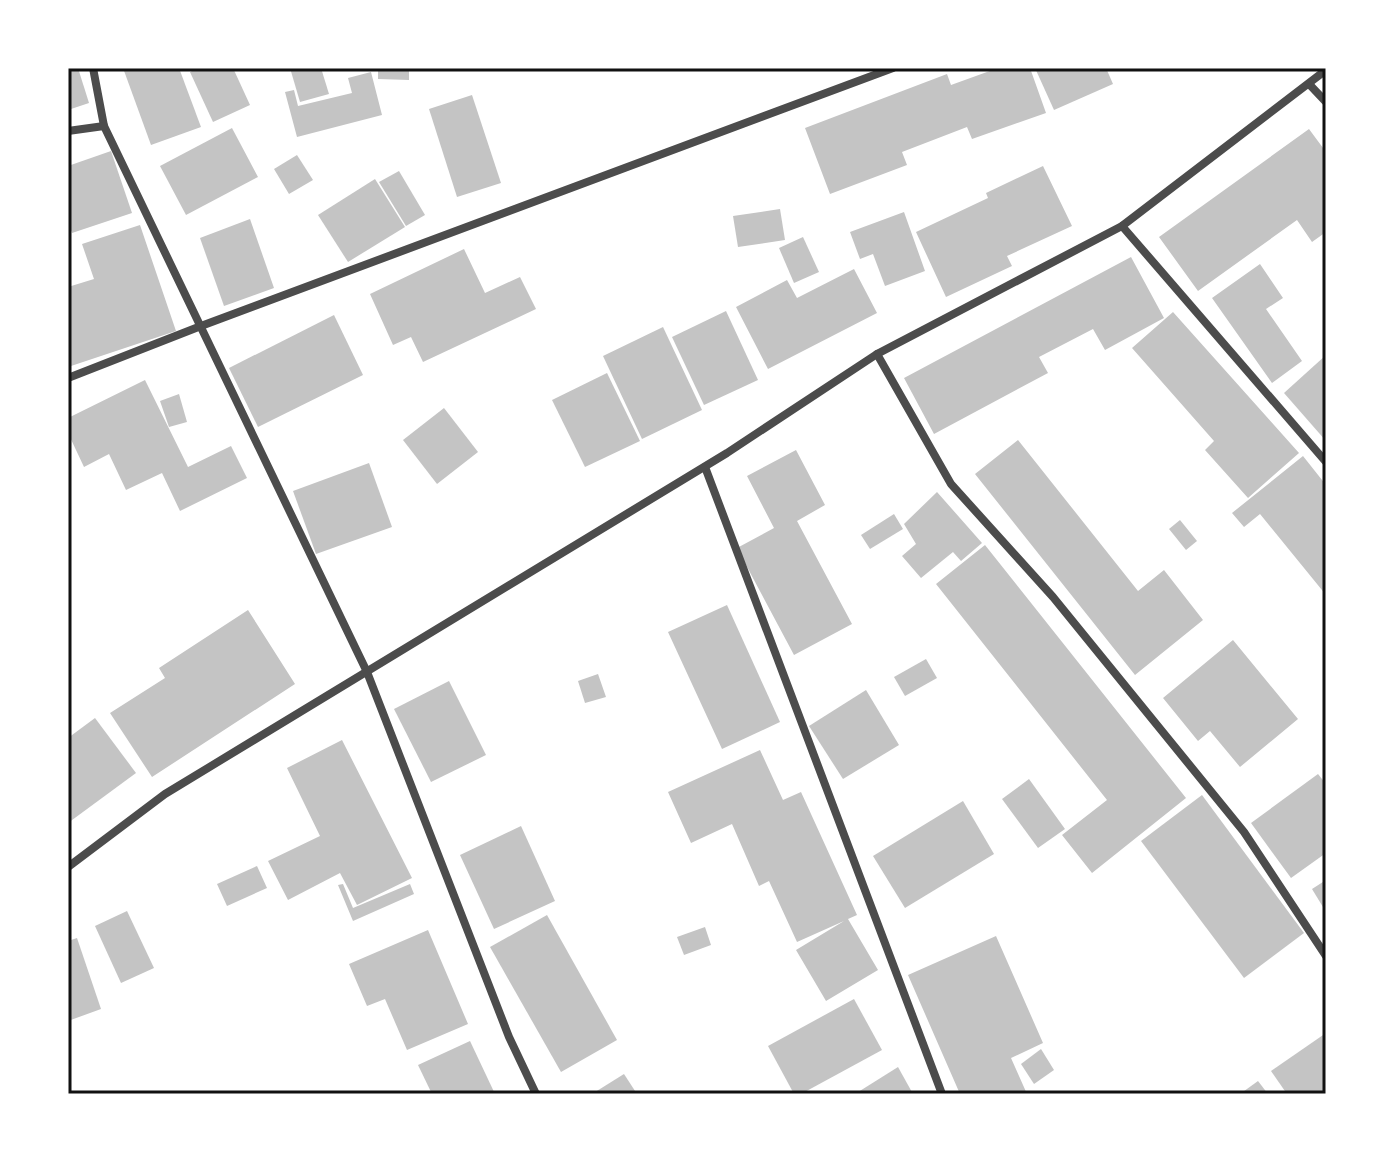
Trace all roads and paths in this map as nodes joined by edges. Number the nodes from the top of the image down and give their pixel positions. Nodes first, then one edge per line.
1 (93, 68) edge
2 (893, 68) edge
3 (1326, 70) edge
4 (1309, 84) junction
5 (1326, 102) edge
6 (104, 126) junction
7 (68, 131) edge
8 (1122, 226) junction
9 (201, 326) junction
10 (877, 354) junction
11 (68, 378) edge
12 (1326, 462) edge
13 (705, 467) junction
14 (367, 672) junction
15 (70, 862) edge
16 (1326, 956) edge
17 (536, 1094) edge
18 (942, 1094) edge

1 - 6 street
2 - 9 street
3 - 4 street
4 - 5 street
4 - 8 street
6 - 7 street
6 - 9 street
8 - 10 street
8 - 12 street
9 - 11 street
9 - 14 street
10 - 13 street
10 - 16 street
13 - 14 street
13 - 18 street
14 - 15 street
14 - 17 street

